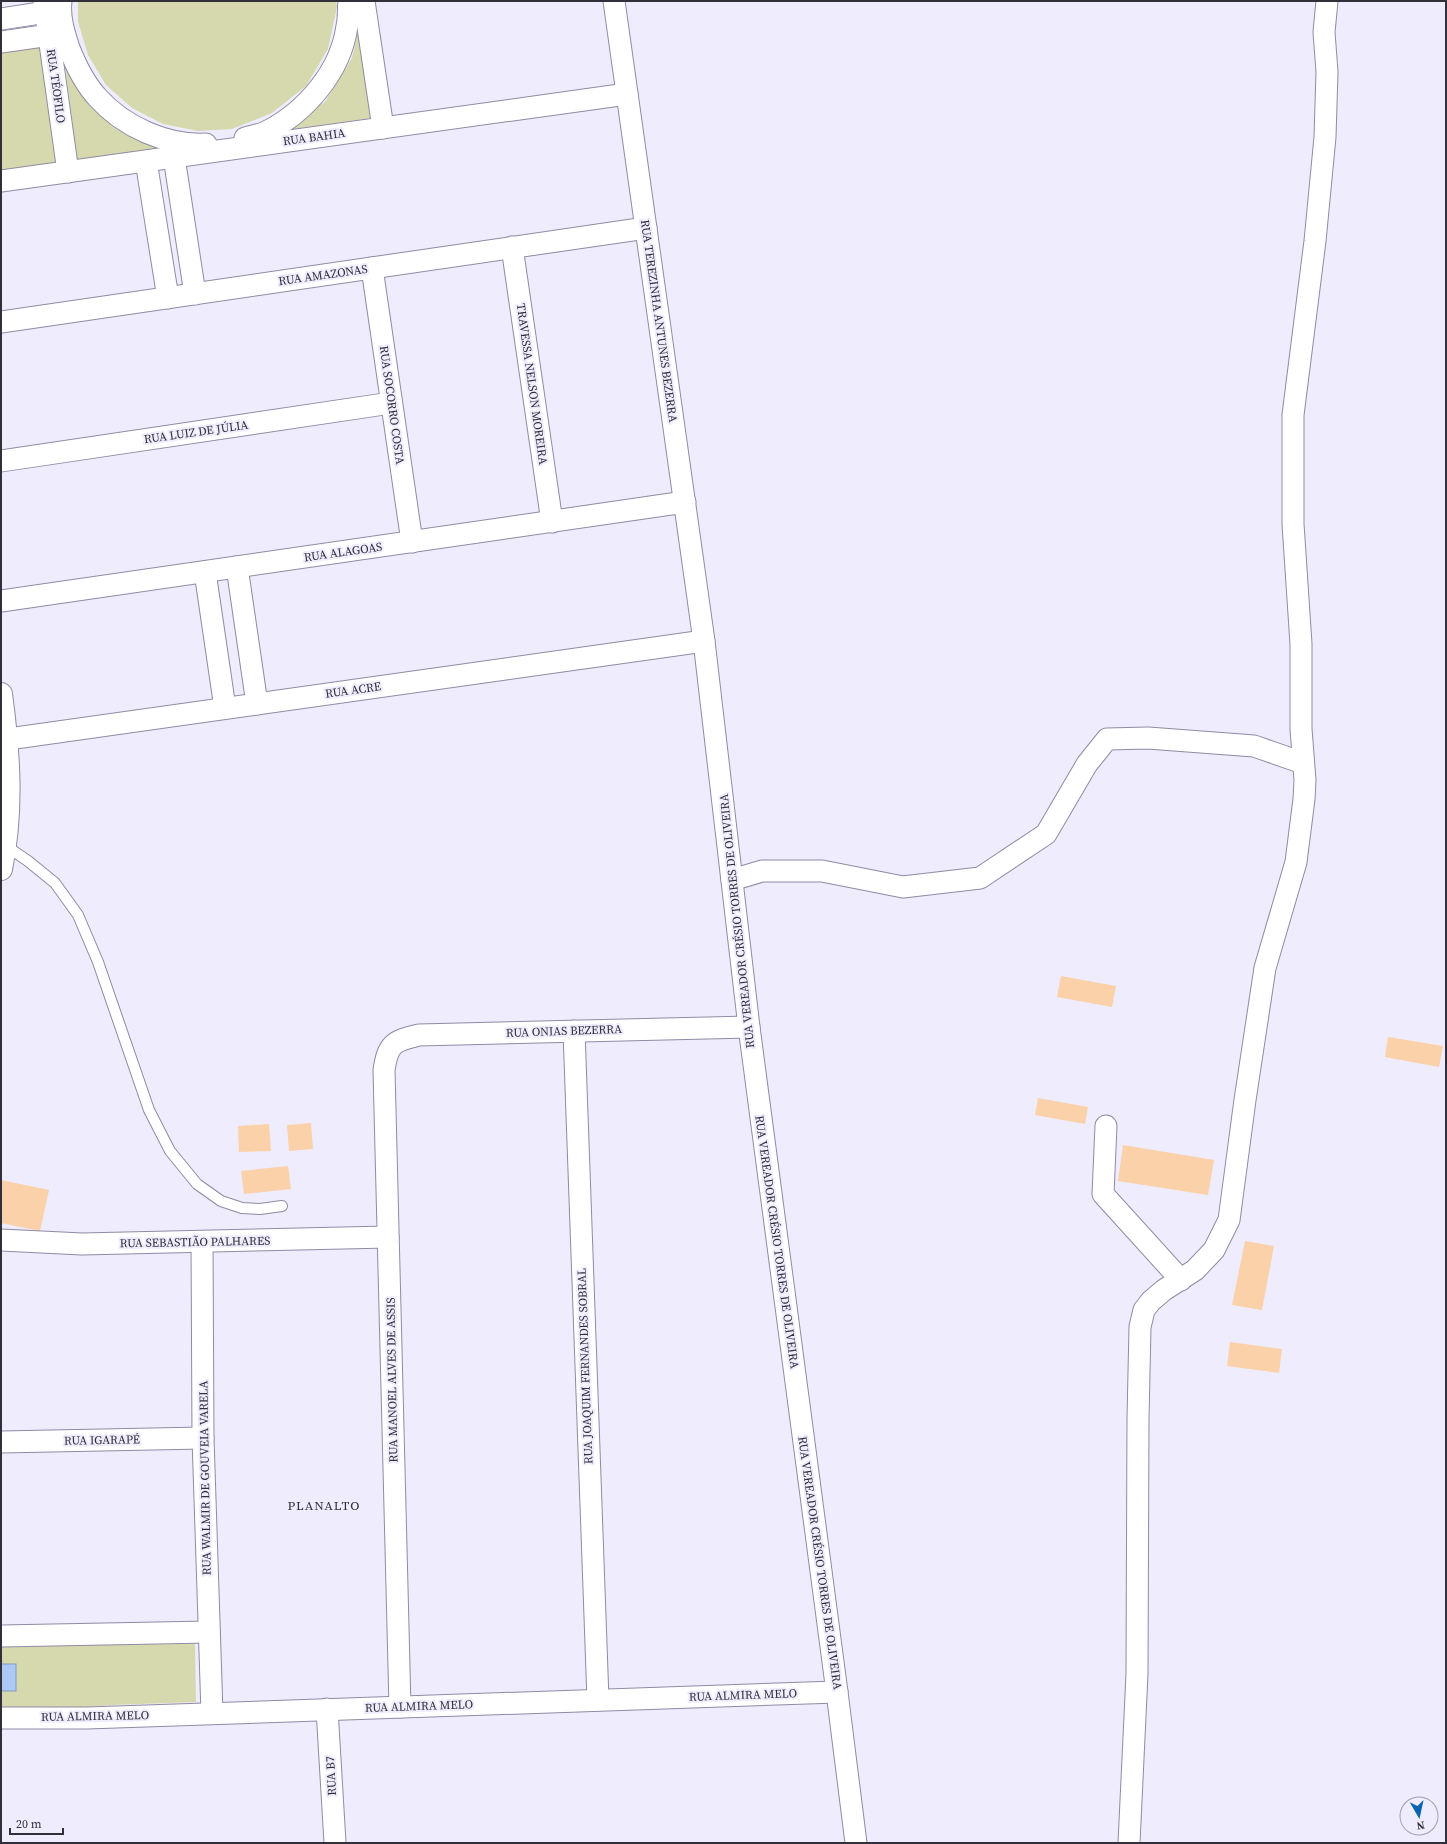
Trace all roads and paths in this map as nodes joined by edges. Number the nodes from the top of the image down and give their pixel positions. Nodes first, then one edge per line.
1 (349, 1) edge
2 (364, 1) edge
3 (614, 1) edge
4 (1327, 1) edge
5 (52, 6) edge
6 (1, 18) edge
7 (56, 34) junction
8 (1, 42) edge
9 (627, 94) junction
10 (383, 128) junction
11 (233, 146) junction
12 (174, 157) junction
13 (146, 161) junction
14 (68, 172) junction
15 (1, 181) edge
16 (646, 228) junction
17 (512, 247) junction
18 (372, 268) junction
19 (195, 294) junction
20 (168, 298) junction
21 (1, 322) edge
22 (392, 403) junction
23 (1, 461) edge
24 (685, 502) junction
25 (552, 522) junction
26 (412, 542) junction
27 (237, 567) junction
28 (205, 572) junction
29 (1, 601) edge
30 (704, 641) junction
31 (1, 694) edge
32 (257, 704) junction
33 (225, 708) junction
34 (4, 740) edge
35 (1303, 762) junction
36 (6, 846) junction
37 (1, 869) edge
38 (732, 880) junction
39 (749, 1027) junction
40 (574, 1031) junction
41 (387, 1054) joint
42 (1106, 1126) dead end
43 (282, 1206) dead end
44 (388, 1237) junction
45 (1, 1240) edge
46 (202, 1242) junction
47 (1181, 1280) junction
48 (203, 1438) junction
49 (1, 1442) edge
50 (209, 1632) junction
51 (1, 1636) edge
52 (838, 1692) junction
53 (598, 1700) junction
54 (400, 1707) junction
55 (327, 1709) junction
56 (212, 1713) junction
57 (1, 1718) edge
58 (335, 1843) edge
59 (856, 1843) edge
60 (1129, 1843) edge

1 - 11 street
2 - 10 street
3 - 9 street, RUA TEREZINHA ANTUNES BEZERRA
4 - 35 street
5 - 6 street
5 - 7 street
7 - 8 street
7 - 11 street
7 - 14 street, RUA TÉOFILO
9 - 10 street, RUA BAHIA
9 - 16 street, RUA TEREZINHA ANTUNES BEZERRA
10 - 11 street, RUA BAHIA
11 - 12 street, RUA BAHIA
12 - 13 street, RUA BAHIA
12 - 19 street
13 - 14 street, RUA BAHIA
13 - 20 street
14 - 15 street, RUA BAHIA
16 - 17 street, RUA AMAZONAS
16 - 24 street, RUA TEREZINHA ANTUNES BEZERRA
17 - 18 street, RUA AMAZONAS
17 - 25 street, TRAVESSA NELSON MOREIRA
18 - 19 street, RUA AMAZONAS
18 - 22 street, RUA SOCORRO COSTA
19 - 20 street, RUA AMAZONAS
20 - 21 street, RUA AMAZONAS
22 - 23 street, RUA LUIZ DE JÚLIA
22 - 26 street, RUA SOCORRO COSTA
24 - 25 street, RUA ALAGOAS
24 - 30 street, RUA TEREZINHA ANTUNES BEZERRA
25 - 26 street, RUA ALAGOAS
26 - 27 street, RUA ALAGOAS
27 - 28 street, RUA ALAGOAS
27 - 32 street
28 - 29 street, RUA ALAGOAS
28 - 33 street
30 - 32 street, RUA ACRE
30 - 38 street, RUA VEREADOR CRÉSIO TORRES DE OLIVEIRA
31 - 34 street
32 - 33 street, RUA ACRE
33 - 34 street, RUA ACRE
34 - 36 street
35 - 38 street
35 - 47 street
36 - 37 street
36 - 43 lane
38 - 39 street, RUA VEREADOR CRÉSIO TORRES DE OLIVEIRA
39 - 40 street, RUA ONIAS BEZERRA
39 - 52 street, RUA VEREADOR CRÉSIO TORRES DE OLIVEIRA
40 - 41 street, RUA ONIAS BEZERRA
40 - 53 street, RUA JOAQUIM FERNANDES SOBRAL
41 - 44 street, RUA MANOEL ALVES DE ASSIS
42 - 47 street
44 - 46 street, RUA SEBASTIÃO PALHARES
44 - 54 street, RUA MANOEL ALVES DE ASSIS
45 - 46 street, RUA SEBASTIÃO PALHARES
46 - 48 street, RUA WALMIR DE GOUVEIA VARELA
47 - 60 street
48 - 49 street, RUA IGARAPÉ
48 - 50 street, RUA WALMIR DE GOUVEIA VARELA
50 - 51 street
50 - 56 street, RUA WALMIR DE GOUVEIA VARELA
52 - 53 street, RUA ALMIRA MELO
52 - 59 street, RUA VEREADOR CRÉSIO TORRES DE OLIVEIRA
53 - 54 street, RUA ALMIRA MELO
54 - 55 street, RUA ALMIRA MELO
55 - 56 street, RUA ALMIRA MELO
55 - 58 street, RUA B7
56 - 57 street, RUA ALMIRA MELO

